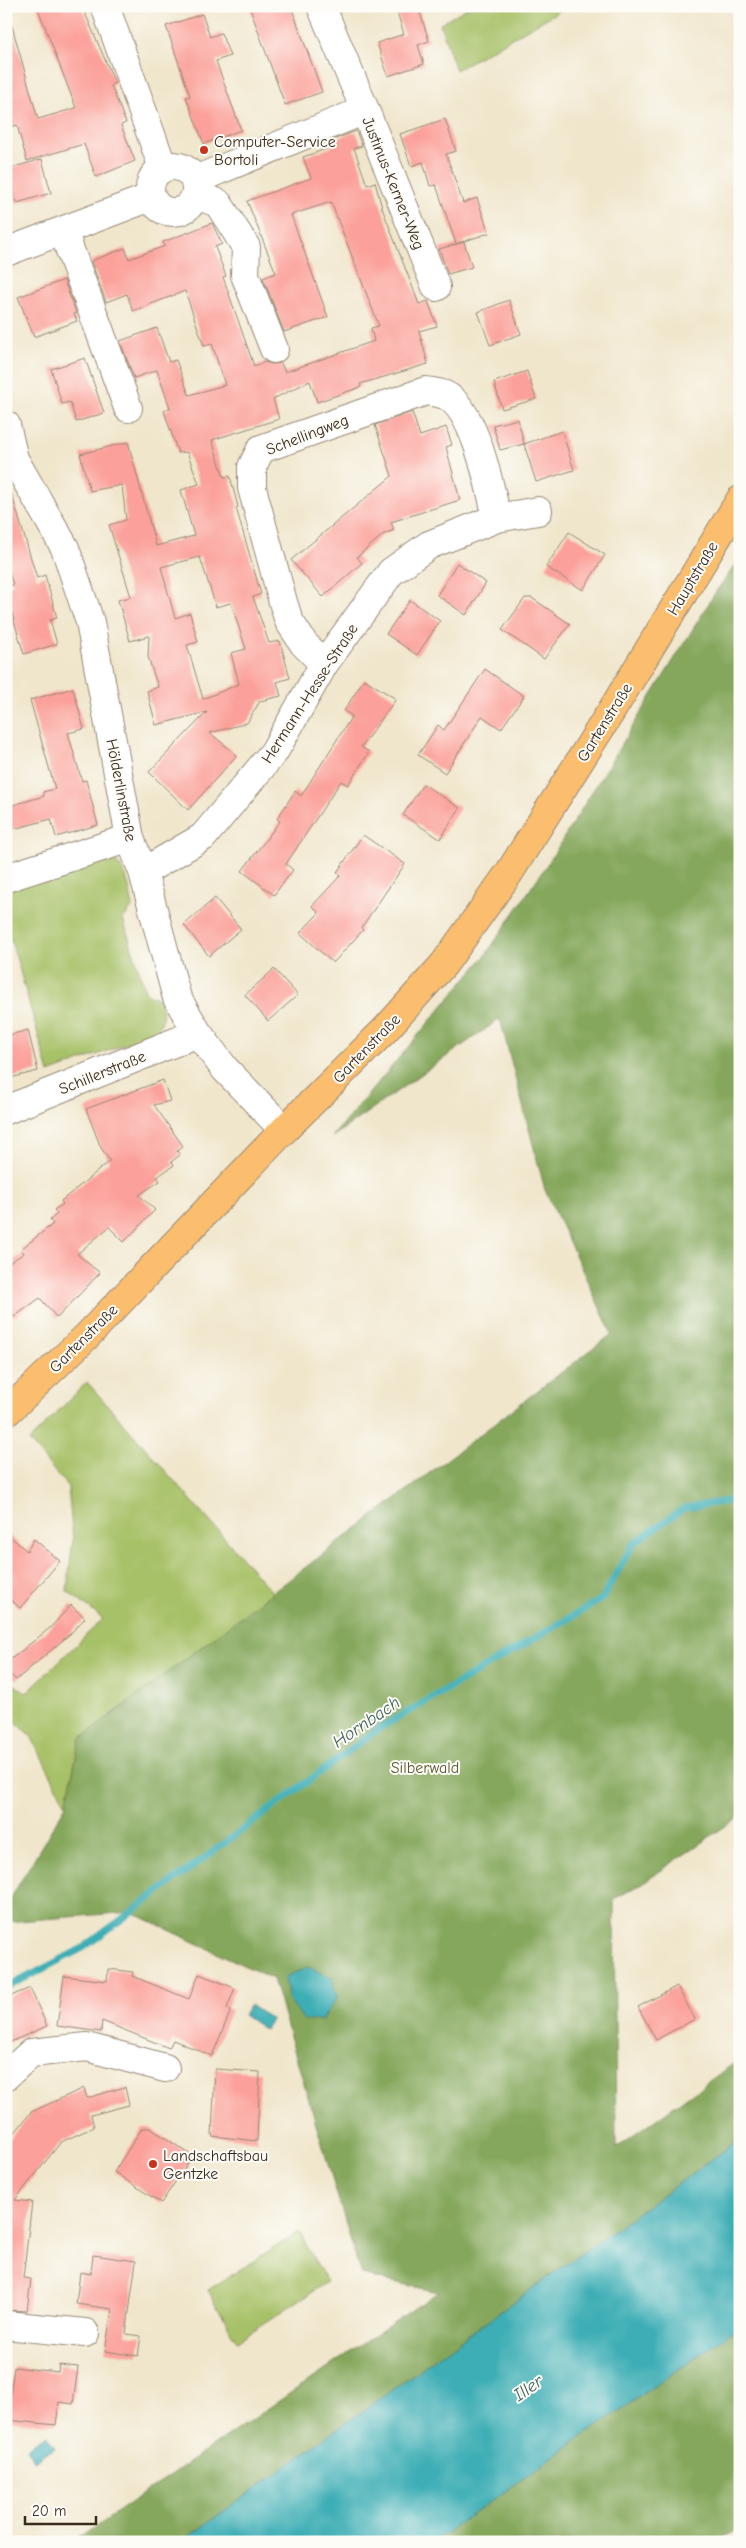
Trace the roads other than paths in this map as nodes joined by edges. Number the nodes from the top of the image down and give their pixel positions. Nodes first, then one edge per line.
1 (105, 6) edge
2 (321, 6) edge
3 (365, 110) junction
4 (163, 168) junction
5 (195, 187) junction
6 (150, 197) junction
7 (62, 231) junction
8 (6, 252) edge
9 (436, 287) dead end
10 (274, 349) dead end
11 (128, 408) dead end
12 (6, 425) edge
13 (10, 461) edge
14 (740, 500) edge
15 (538, 511) dead end
16 (497, 518) junction
17 (660, 631) joint
18 (324, 664) junction
19 (130, 838) junction
20 (143, 872) junction
21 (6, 878) edge
22 (198, 1033) junction
23 (6, 1110) edge
24 (284, 1130) junction
25 (6, 1413) edge
26 (165, 2068) dead end
27 (6, 2076) edge
28 (6, 2325) edge
29 (85, 2333) dead end

1 - 4 street
2 - 3 street
3 - 5 street, Justinus-Kerner-Weg
3 - 9 street, Justinus-Kerner-Weg
4 - 5 street
4 - 6 street
5 - 6 street
5 - 10 street
6 - 7 street
7 - 8 street
7 - 11 street
12 - 13 street, Hölderlinstraße
13 - 19 street, Hölderlinstraße
14 - 17 main road, Hauptstraße
15 - 16 street, Hermann-Hesse-Straße
16 - 18 street, Hermann-Hesse-Straße
16 - 18 street, Schellingweg
17 - 24 main road, Gartenstraße
18 - 20 street, Hermann-Hesse-Straße
19 - 20 street, Hölderlinstraße
19 - 21 street
20 - 22 street, Hölderlinstraße
22 - 23 street, Schillerstraße
22 - 24 street, Hölderlinstraße
24 - 25 main road, Gartenstraße
26 - 27 street
28 - 29 street

